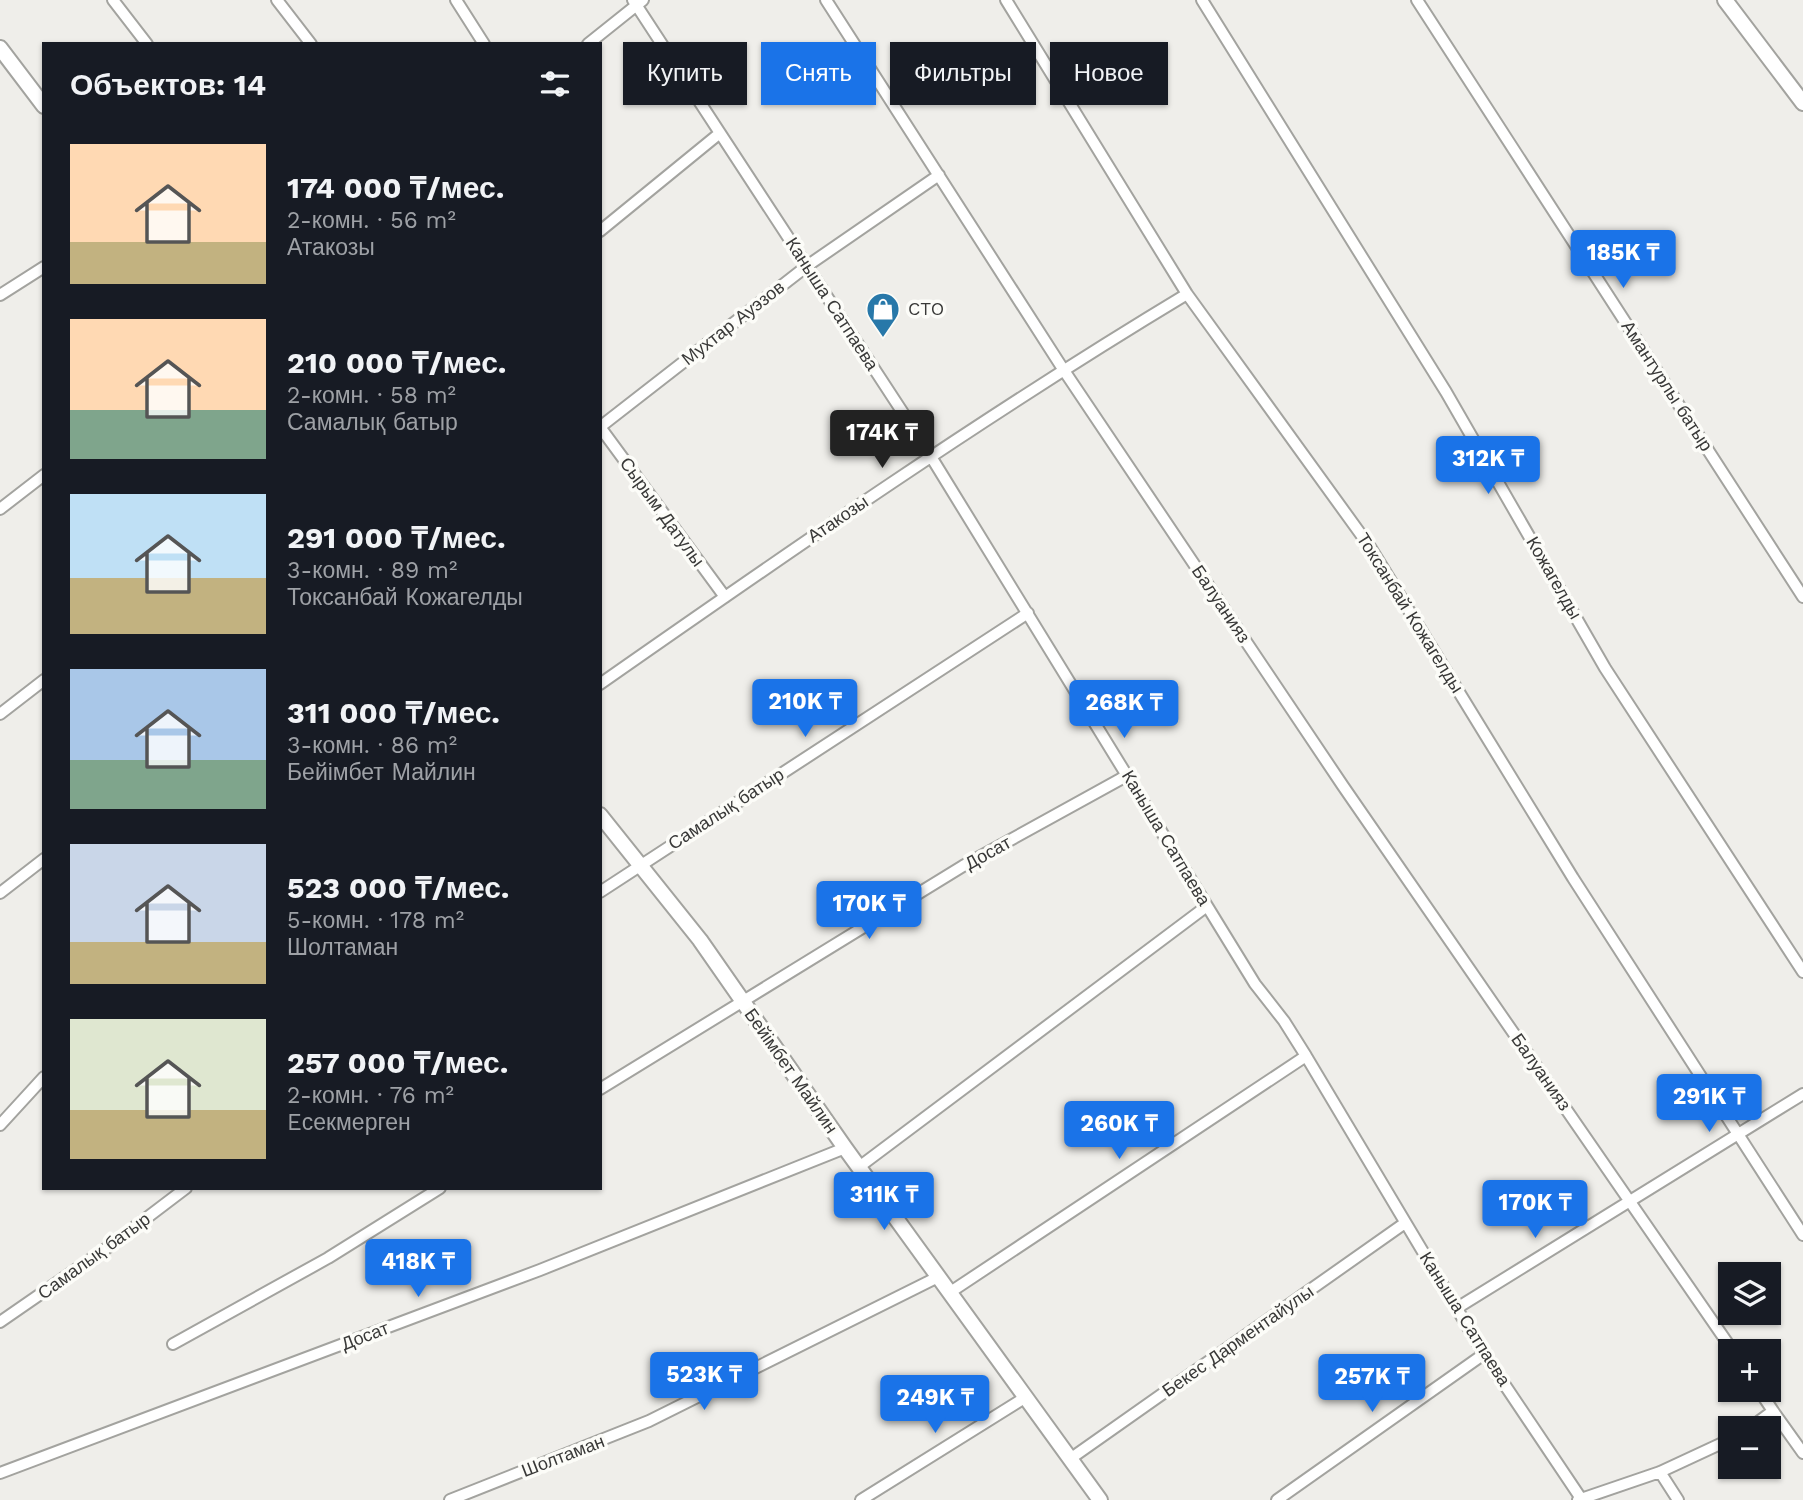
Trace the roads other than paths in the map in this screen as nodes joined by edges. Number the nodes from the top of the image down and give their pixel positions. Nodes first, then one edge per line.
1 (113, 0) edge
2 (277, 0) edge
3 (456, 0) edge
4 (826, 0) edge
5 (1006, 0) edge
6 (1202, 0) edge
7 (1417, 0) edge
8 (1725, 0) edge
9 (638, 2) edge
10 (145, 42) edge
11 (309, 42) edge
12 (483, 42) edge
13 (590, 42) edge
14 (3, 57) edge
15 (1803, 103) edge
16 (42, 104) edge
17 (720, 133) junction
18 (939, 175) junction
19 (602, 228) edge
20 (807, 265) junction
21 (42, 268) edge
22 (1187, 294) junction
23 (0, 295) edge
24 (1063, 369) junction
25 (602, 425) edge
26 (602, 430) edge
27 (931, 456) junction
28 (42, 477) edge
29 (0, 509) edge
30 (724, 597) junction
31 (1803, 597) edge
32 (1028, 613) junction
33 (42, 682) edge
34 (602, 683) edge
35 (0, 714) edge
36 (1128, 775) junction
37 (602, 818) edge
38 (42, 861) edge
39 (640, 865) junction
40 (602, 891) edge
41 (0, 893) edge
42 (1207, 905) junction
43 (1803, 972) edge
44 (742, 1000) junction
45 (1306, 1056) junction
46 (42, 1079) edge
47 (602, 1087) edge
48 (1803, 1094) edge
49 (0, 1125) edge
50 (1738, 1135) junction
51 (845, 1148) junction
52 (859, 1167) junction
53 (183, 1190) edge
54 (437, 1190) edge
55 (1629, 1200) junction
56 (1405, 1223) junction
57 (1803, 1235) edge
58 (938, 1277) junction
59 (949, 1293) junction
60 (1457, 1308) junction
61 (0, 1322) edge
62 (1725, 1339) edge
63 (173, 1344) dead end
64 (1484, 1354) junction
65 (1026, 1397) junction
66 (1767, 1402) edge
67 (1773, 1411) junction
68 (1766, 1416) edge
69 (1718, 1445) edge
70 (1803, 1453) edge
71 (1070, 1459) junction
72 (1660, 1472) junction
73 (0, 1473) edge
74 (1580, 1499) edge
75 (450, 1500) edge
76 (861, 1500) edge
77 (1100, 1500) edge
78 (1277, 1500) edge
79 (1678, 1500) edge

1 - 10 street
2 - 11 street
3 - 12 street
4 - 18 street, Балуанияз
5 - 22 street, Токсанбай Кожагелды
6 - 43 street, Кожагелды
7 - 31 street, Амантурлы батыр
8 - 15 street
9 - 13 street
9 - 17 street, Каныша Сатпаева
14 - 16 street
17 - 19 street
17 - 20 street, Каныша Сатпаева
18 - 20 street, Мухтар Ауэзов
18 - 24 street, Балуанияз
20 - 25 street, Мухтар Ауэзов
20 - 27 street, Каныша Сатпаева
21 - 23 street
22 - 24 street, Атакозы
22 - 50 street, Токсанбай Кожагелды
24 - 27 street, Атакозы
24 - 55 street, Балуанияз
26 - 30 street, Сырым Датулы
27 - 30 street, Атакозы
27 - 32 street, Каныша Сатпаева
28 - 29 street
30 - 34 street, Атакозы
32 - 36 street, Каныша Сатпаева
32 - 39 street, Самалық батыр
33 - 35 street
36 - 42 street, Каныша Сатпаева
36 - 44 street, Досат
37 - 39 street, Бейімбет Майлин
38 - 41 street
39 - 40 street, Самалық батыр
39 - 44 street, Бейімбет Майлин
42 - 45 street, Каныша Сатпаева
42 - 52 street
44 - 47 street, Досат
44 - 51 street, Бейімбет Майлин
45 - 56 street, Каныша Сатпаева
45 - 59 street
46 - 49 street
48 - 50 street
50 - 55 street
50 - 57 street, Токсанбай Кожагелды
51 - 52 street, Бейімбет Майлин
51 - 73 street, Досат
52 - 58 street, Бейімбет Майлин
53 - 61 street, Самалық батыр
54 - 63 street
55 - 60 street
55 - 62 street, Балуанияз
56 - 60 street, Каныша Сатпаева
56 - 71 street, Бекес Дарментайулы
58 - 59 street, Бейімбет Майлин
58 - 75 street, Шолтаман
59 - 65 street, Бейімбет Майлин
60 - 64 street, Каныша Сатпаева
64 - 74 street, Каныша Сатпаева
64 - 78 street
65 - 71 street, Бейімбет Майлин
65 - 76 street
66 - 67 street
67 - 68 street
67 - 70 street
69 - 72 street
71 - 77 street, Бейімбет Майлин
72 - 74 street
72 - 79 street

